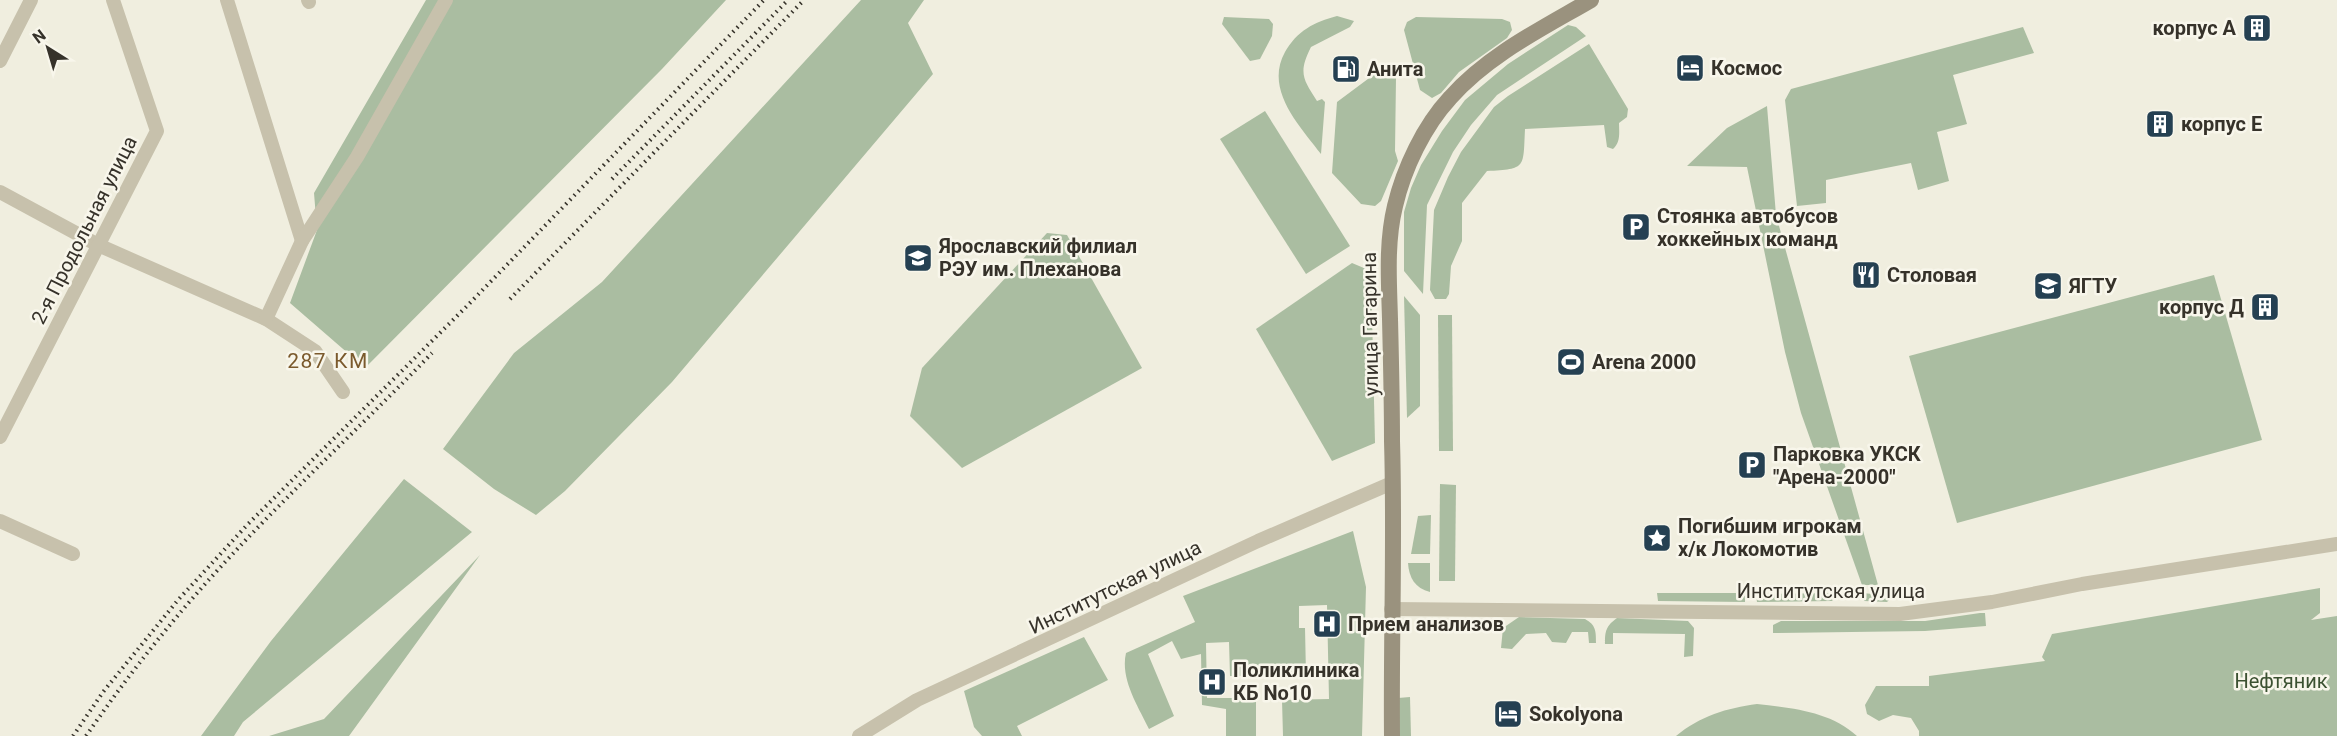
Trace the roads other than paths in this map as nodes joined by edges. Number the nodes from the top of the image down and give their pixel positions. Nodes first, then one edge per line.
1 (31, 0) edge
2 (113, 0) edge
3 (227, 0) edge
4 (446, 0) edge
5 (1591, 0) edge
6 (0, 61) edge
7 (0, 192) edge
8 (302, 241) junction
9 (98, 245) junction
10 (266, 319) junction
11 (343, 392) dead end
12 (0, 437) edge
13 (1392, 483) junction
14 (0, 521) edge
15 (2337, 544) edge
16 (73, 554) dead end
17 (1391, 609) junction
18 (859, 736) edge
19 (1392, 736) edge

1 - 6 street
2 - 9 street, 2-я Продольная улица
3 - 8 street
4 - 8 street
5 - 13 main road, улица Гагарина
7 - 9 street
8 - 10 street
9 - 10 street
9 - 12 street, 2-я Продольная улица
10 - 11 street
13 - 17 main road, улица Гагарина
13 - 18 street, Институтская улица
14 - 16 street
15 - 17 street, Институтская улица
17 - 19 main road, улица Гагарина

